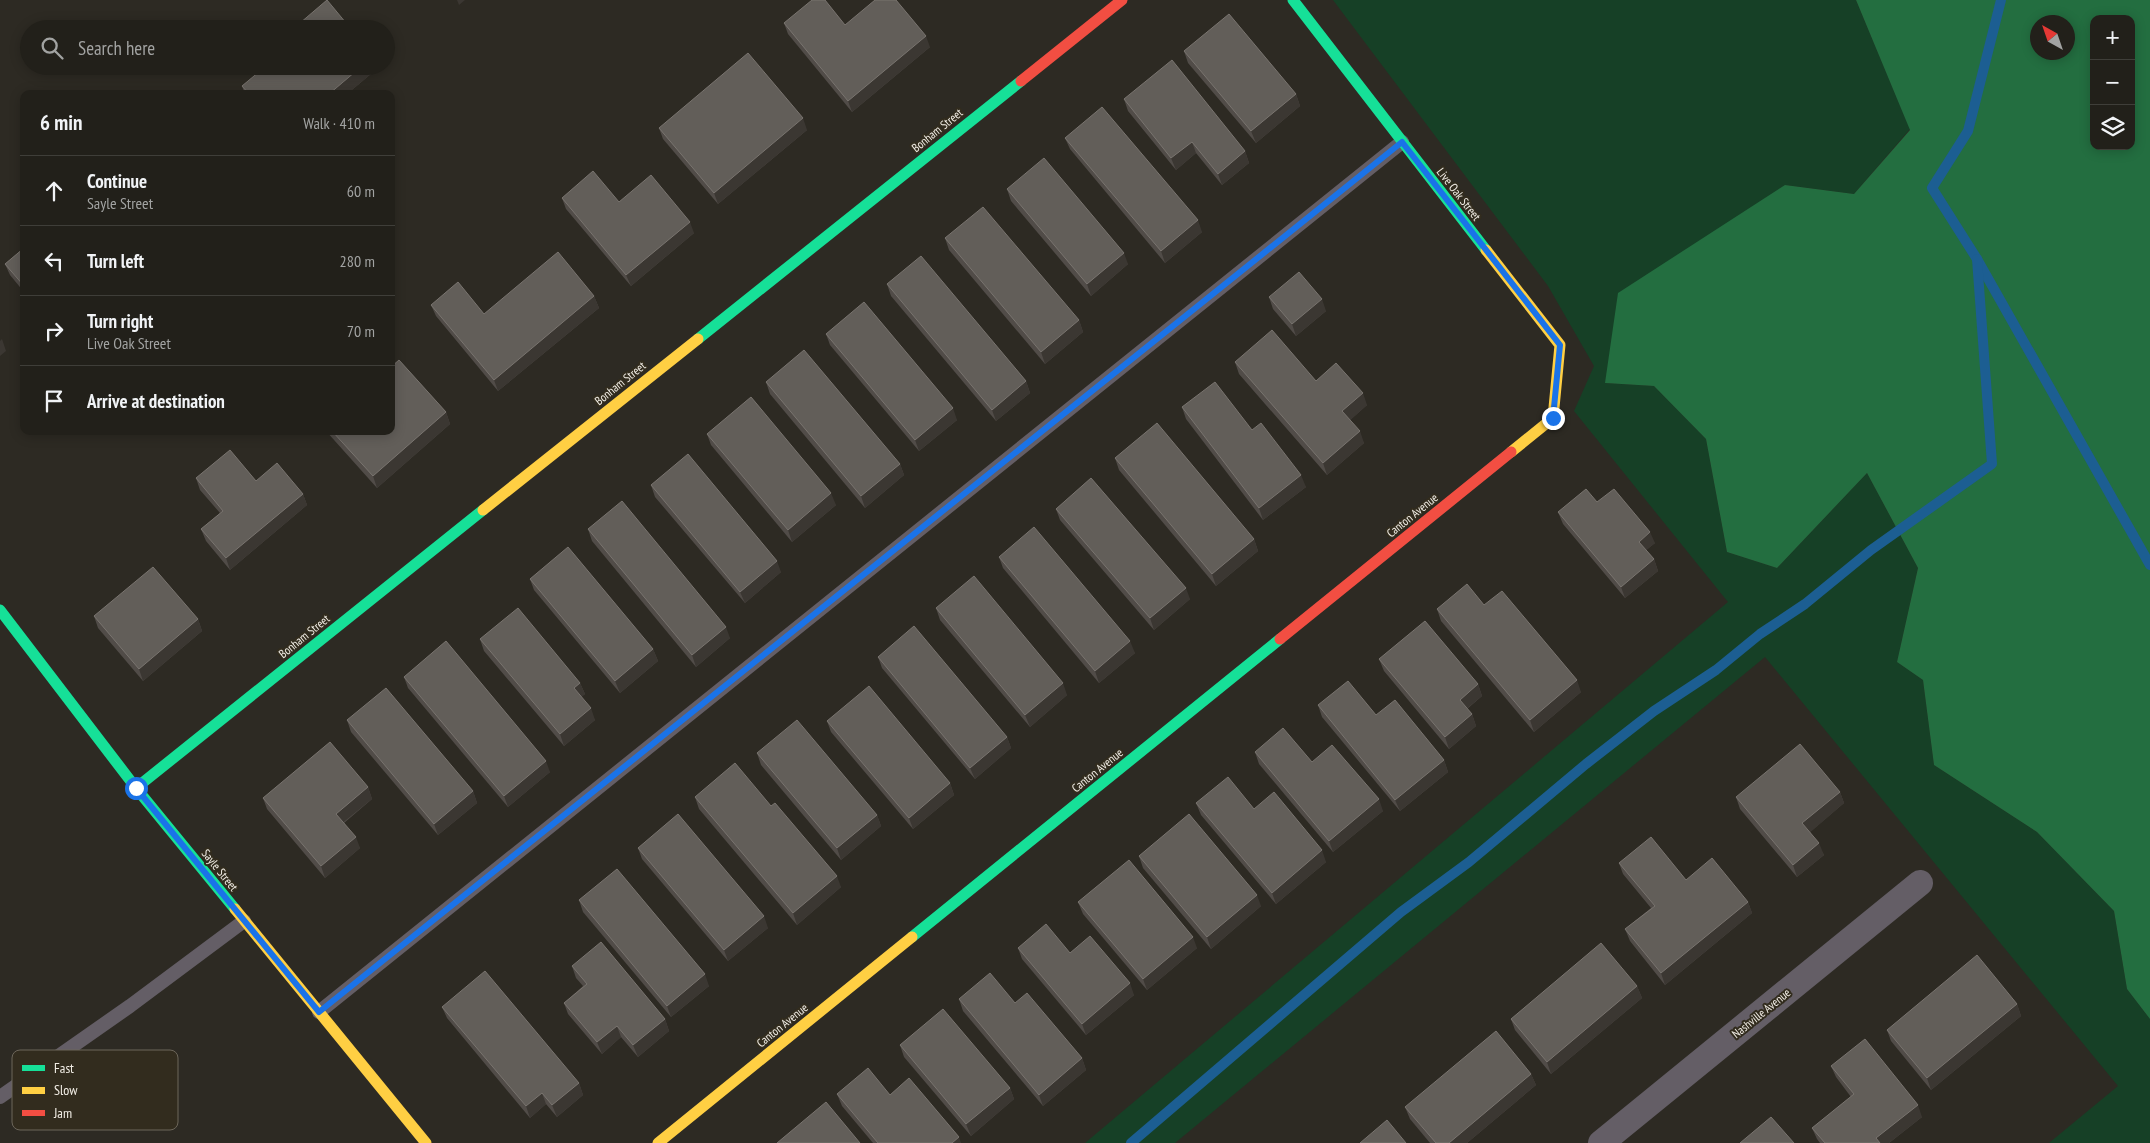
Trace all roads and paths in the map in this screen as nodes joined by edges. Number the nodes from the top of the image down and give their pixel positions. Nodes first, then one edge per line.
1 (1122, 0) edge
2 (1293, 0) edge
3 (1402, 142) junction
4 (1553, 418) joint
5 (0, 610) edge
6 (136, 788) junction
7 (1920, 883) dead end
8 (244, 921) junction
9 (319, 1012) junction
10 (67, 1050) edge
11 (12, 1089) edge
12 (0, 1097) edge
13 (426, 1143) edge
14 (658, 1143) edge
15 (1601, 1143) edge

1 - 6 street, Bonham Street
2 - 3 street, Live Oak Street
3 - 4 street, Live Oak Street
3 - 9 lane
4 - 14 street, Canton Avenue
5 - 6 street, Sayle Street
6 - 8 street, Sayle Street
7 - 15 street, Nashville Avenue
8 - 9 street, Sayle Street
8 - 10 lane
9 - 13 street, Sayle Street
11 - 12 lane

